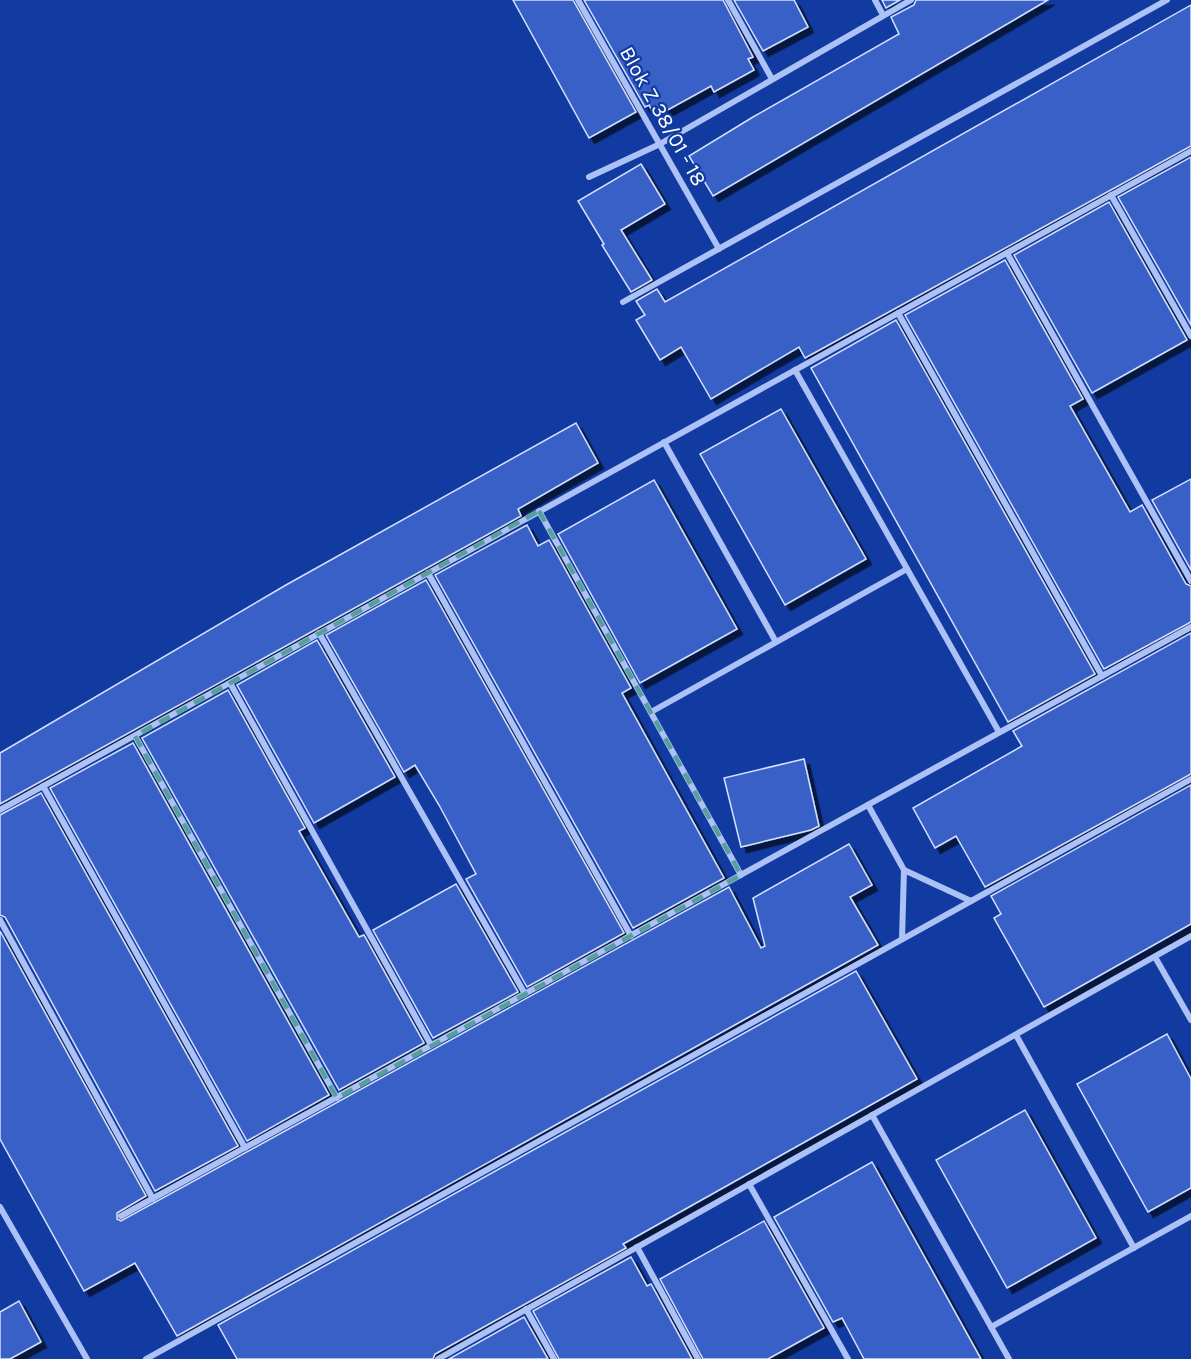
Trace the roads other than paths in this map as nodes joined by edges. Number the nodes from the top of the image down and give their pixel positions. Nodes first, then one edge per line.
1 (578, 0) edge
2 (728, 0) edge
3 (875, 0) edge
4 (911, 0) edge
5 (1167, 0) edge
6 (883, 15) junction
7 (772, 79) junction
8 (660, 144) junction
9 (1191, 151) edge
10 (589, 177) dead end
11 (1111, 195) junction
12 (719, 249) junction
13 (1006, 253) junction
14 (623, 302) dead end
15 (898, 313) junction
16 (1191, 336) edge
17 (795, 370) junction
18 (664, 442) junction
19 (539, 511) junction
20 (907, 569) junction
21 (428, 573) junction
22 (1191, 581) edge
23 (1191, 627) edge
24 (319, 633) junction
25 (776, 642) junction
26 (1102, 676) junction
27 (230, 683) junction
28 (651, 712) junction
29 (999, 732) junction
30 (135, 736) junction
31 (1191, 779) edge
32 (43, 786) junction
33 (868, 805) junction
34 (0, 810) edge
35 (904, 870) junction
36 (741, 875) junction
37 (971, 901) junction
38 (0, 920) edge
39 (631, 936) junction
40 (1191, 936) edge
41 (902, 939) junction
42 (1155, 957) junction
43 (525, 994) junction
44 (1191, 1020) edge
45 (1016, 1035) junction
46 (431, 1045) junction
47 (336, 1098) junction
48 (872, 1115) junction
49 (245, 1148) junction
50 (749, 1184) junction
51 (153, 1198) junction
52 (0, 1207) edge
53 (121, 1216) dead end
54 (1191, 1216) edge
55 (637, 1247) junction
56 (1134, 1248) junction
57 (526, 1309) junction
58 (991, 1327) junction
59 (87, 1359) edge
60 (146, 1359) edge
61 (438, 1359) edge
62 (554, 1359) edge
63 (698, 1359) edge
64 (848, 1359) edge
65 (1009, 1359) edge

1 - 8 street, Blok Z 38/01 - 18
2 - 7 street
3 - 6 street
4 - 6 street
5 - 12 street
6 - 7 street
7 - 8 street
8 - 10 street
8 - 12 street, Blok Z 38/01 - 18
9 - 11 street
11 - 13 street
11 - 16 street
12 - 14 street
13 - 15 street
13 - 22 street
15 - 17 street
15 - 26 street
17 - 18 street
17 - 20 street
18 - 19 street
18 - 25 street
19 - 21 street
19 - 28 street
20 - 25 street
20 - 29 street
21 - 24 street
21 - 39 street
23 - 26 street
24 - 27 street
24 - 43 street
25 - 28 street
26 - 29 street
27 - 30 street
27 - 46 street
28 - 36 street
29 - 33 street
30 - 32 street
30 - 47 street
31 - 37 street
32 - 34 street
32 - 49 street
33 - 35 street
33 - 36 street
35 - 37 street
35 - 41 street
36 - 39 street
37 - 41 street
38 - 51 street
39 - 43 street
40 - 42 street
41 - 60 street
42 - 44 street
42 - 45 street
43 - 46 street
45 - 48 street
45 - 56 street
46 - 47 street
47 - 49 street
48 - 50 street
48 - 58 street
49 - 51 street
50 - 55 street
50 - 64 street
51 - 53 street
52 - 59 street
54 - 56 street
55 - 57 street
55 - 63 street
56 - 58 street
57 - 61 street
57 - 62 street
58 - 65 street

